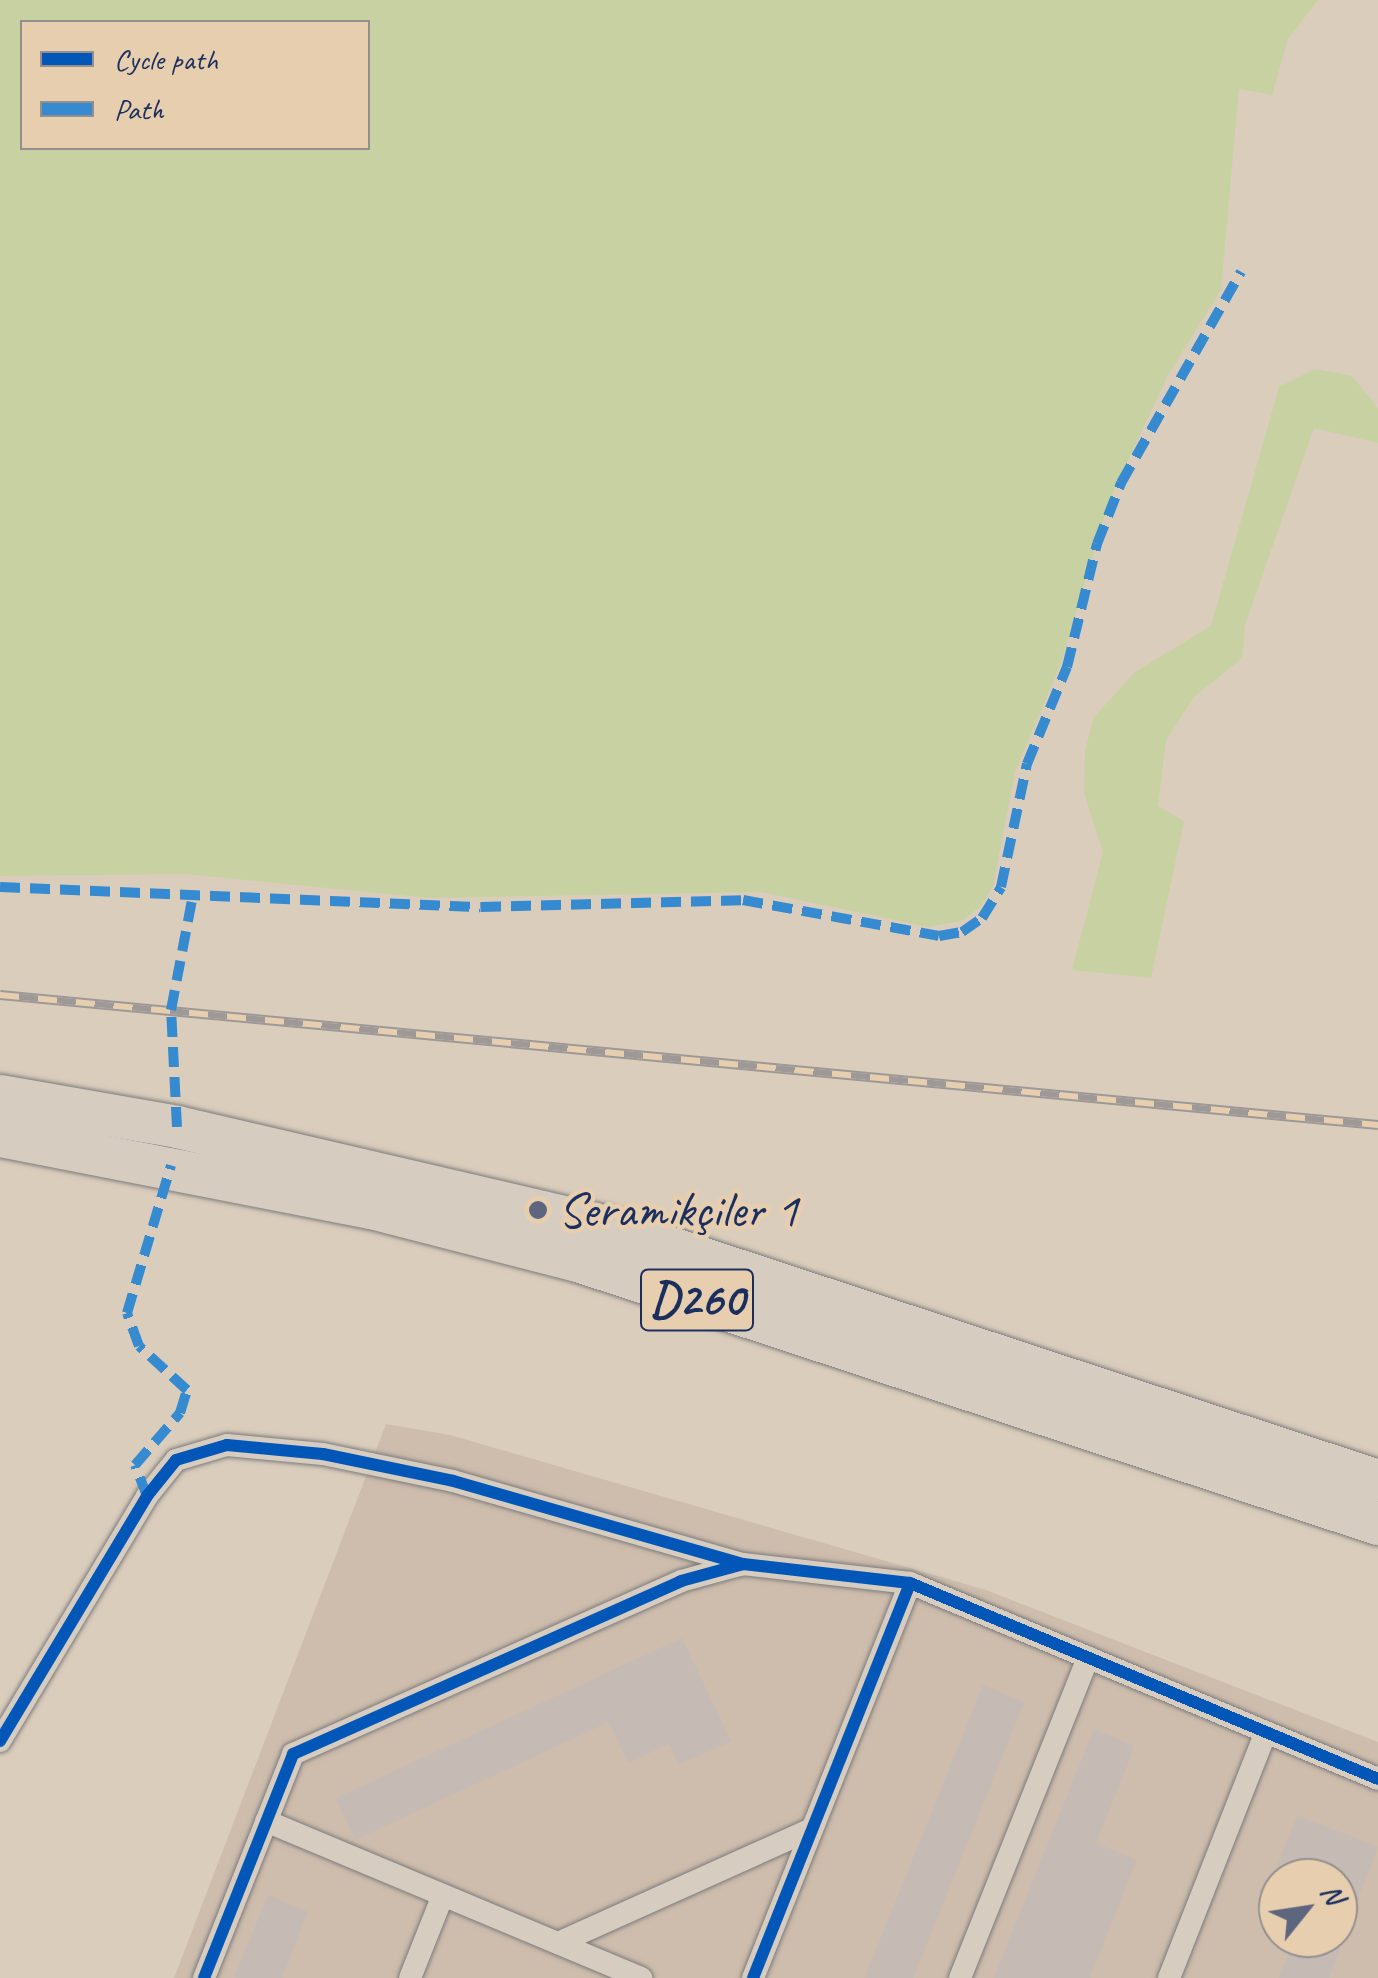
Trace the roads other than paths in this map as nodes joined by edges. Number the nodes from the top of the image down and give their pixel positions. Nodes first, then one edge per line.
1 (0, 1096) edge
2 (0, 1136) edge
3 (1378, 1481) edge
4 (1378, 1524) edge
5 (743, 1564) junction
6 (910, 1584) junction
7 (1088, 1658) junction
8 (1266, 1732) junction
9 (0, 1741) edge
10 (1378, 1779) edge
11 (266, 1821) junction
12 (812, 1829) junction
13 (443, 1895) junction
14 (558, 1943) junction
15 (615, 1973) edge
16 (204, 1978) edge
17 (410, 1978) edge
18 (642, 1978) edge
19 (753, 1978) edge
20 (960, 1978) edge
21 (1169, 1978) edge

1 - 3 highway, D260
2 - 4 highway, D260
5 - 6 street
5 - 9 street
5 - 11 street
6 - 7 street
6 - 12 street
7 - 8 street
7 - 20 street
8 - 10 street
8 - 21 street
11 - 13 street
11 - 16 street
12 - 14 street
12 - 19 street
13 - 14 street
13 - 17 street
14 - 15 street
15 - 18 street

